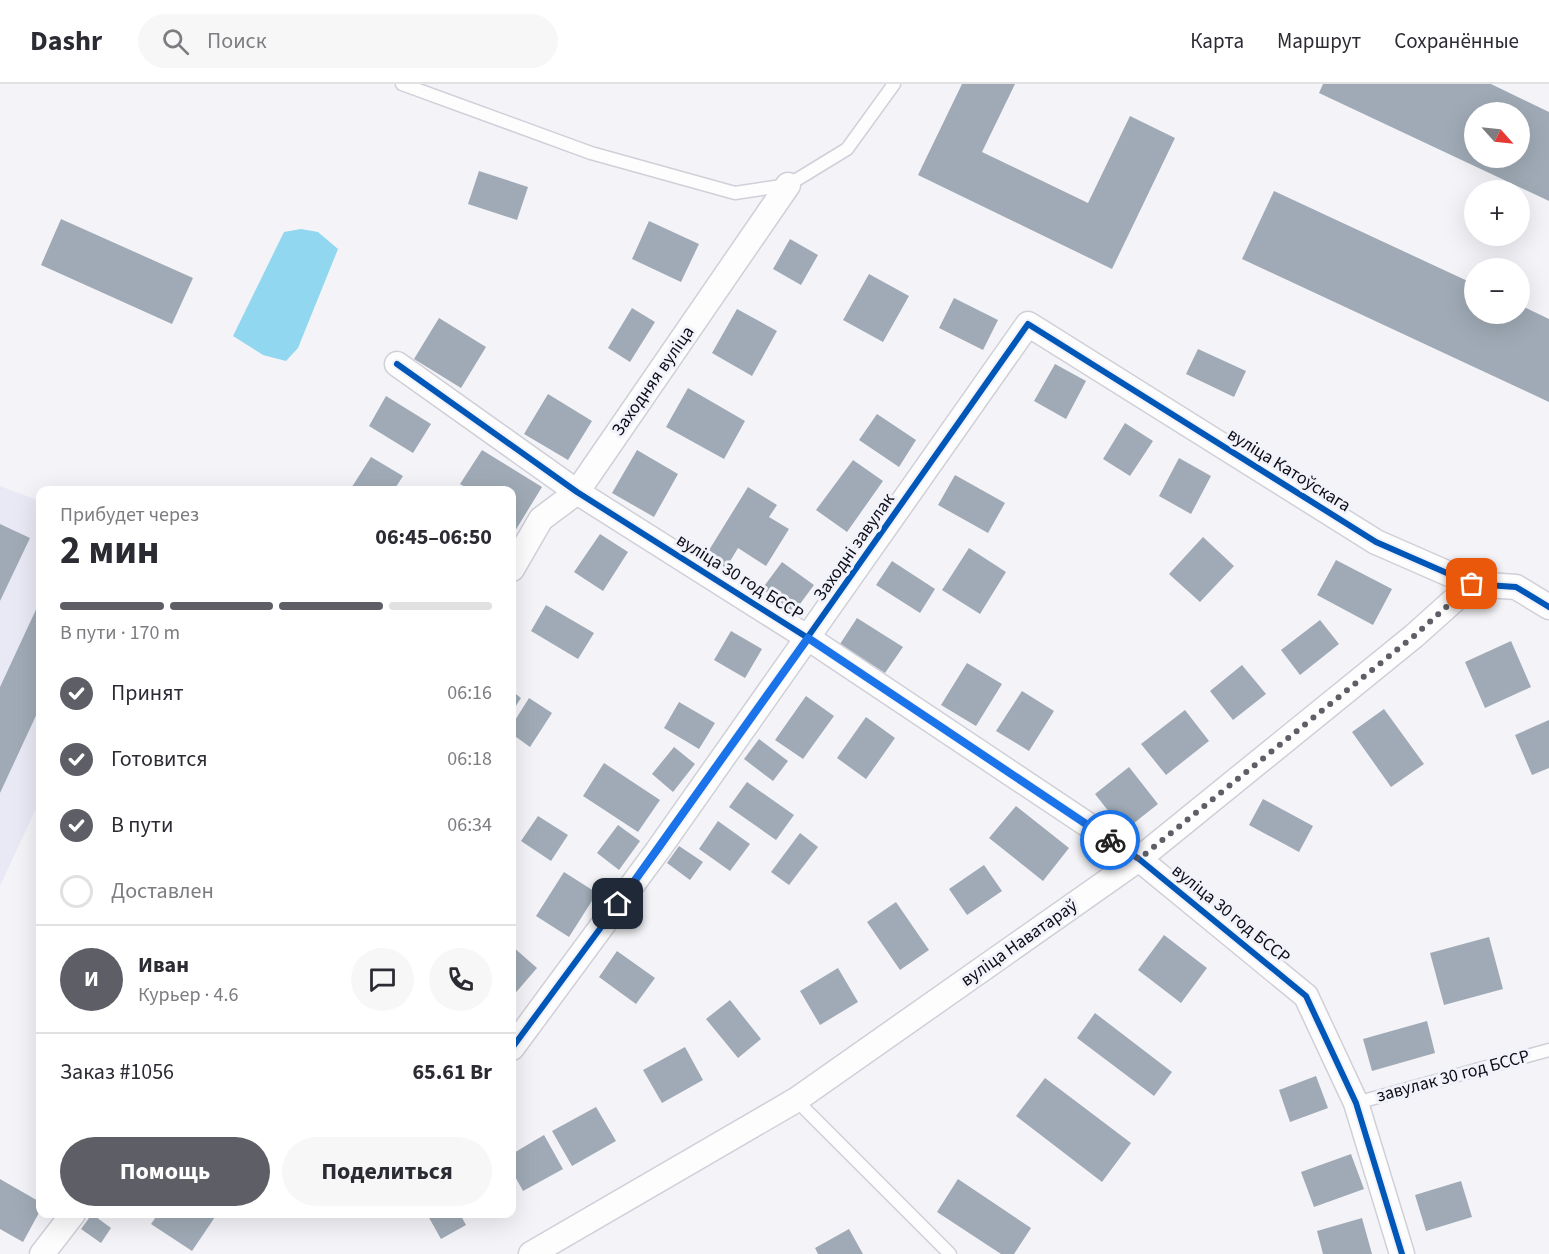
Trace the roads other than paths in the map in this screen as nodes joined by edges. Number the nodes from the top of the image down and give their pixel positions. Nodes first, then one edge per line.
1 (402, 84) edge
2 (894, 84) edge
3 (788, 185) junction
4 (1028, 324) joint
5 (397, 364) dead end
6 (577, 492) junction
7 (516, 562) edge
8 (1472, 584) junction
9 (1549, 607) edge
10 (808, 638) junction
11 (1139, 859) junction
12 (516, 1043) edge
13 (1549, 1050) edge
14 (796, 1100) junction
15 (1356, 1102) junction
16 (70, 1218) edge
17 (42, 1254) edge
18 (531, 1254) edge
19 (950, 1254) edge
20 (1402, 1254) edge

1 - 3 lane
2 - 3 lane
3 - 6 street, Заходняя вуліца
4 - 8 street, вуліца Катоўскага
4 - 10 street, Заходні завулак
5 - 6 street, вуліца 30 год БССР
6 - 7 street, Заходняя вуліца
6 - 10 street, вуліца 30 год БССР
8 - 9 street, вуліца Катоўскага
8 - 11 street, вуліца Наватараў
10 - 11 street, вуліца 30 год БССР
10 - 12 street, Заходні завулак
11 - 14 street, вуліца Наватараў
11 - 15 street, вуліца 30 год БССР
13 - 15 lane, завулак 30 год БССР
14 - 18 street, вуліца Наватараў
14 - 19 lane
15 - 20 street, вуліца 30 год БССР
16 - 17 street

